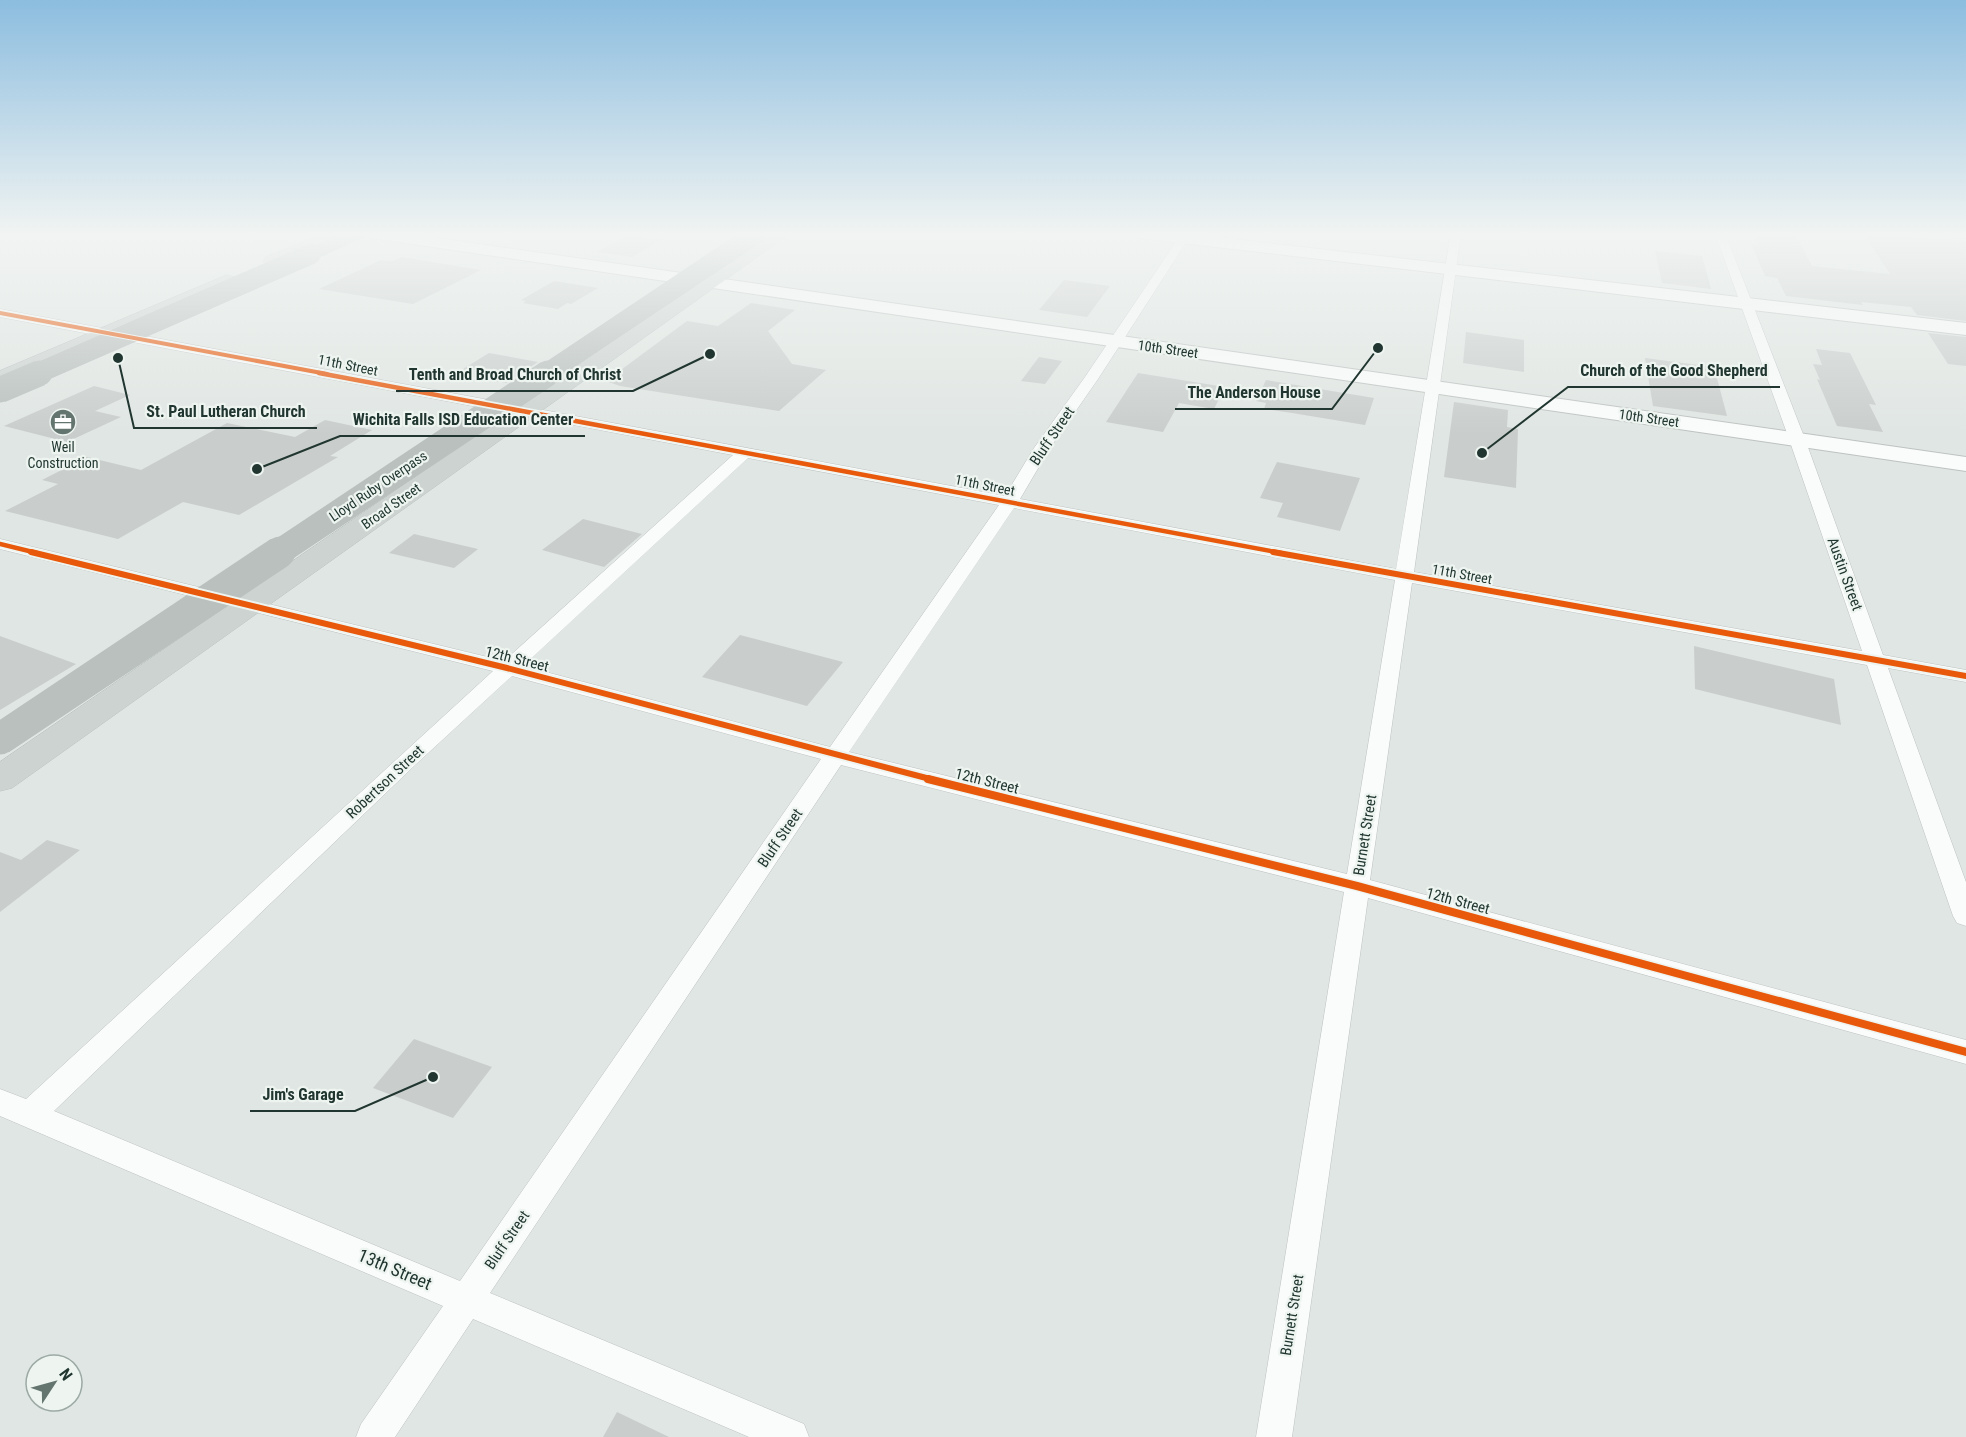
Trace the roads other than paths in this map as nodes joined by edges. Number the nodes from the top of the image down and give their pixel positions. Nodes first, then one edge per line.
1 (181, 300) edge
2 (205, 300) edge
3 (657, 300) edge
4 (686, 300) edge
5 (836, 300) edge
6 (1143, 300) edge
7 (1446, 300) edge
8 (1720, 300) edge
9 (1745, 300) edge
10 (1746, 303) junction
11 (0, 313) edge
12 (1966, 329) edge
13 (106, 332) junction
14 (1116, 341) junction
15 (0, 379) edge
16 (1433, 387) junction
17 (0, 390) edge
18 (527, 411) junction
19 (1797, 439) junction
20 (744, 453) junction
21 (1966, 464) edge
22 (1010, 502) junction
23 (0, 544) edge
24 (1404, 576) junction
25 (249, 605) junction
26 (1875, 659) junction
27 (507, 668) junction
28 (1966, 676) edge
29 (0, 739) edge
30 (836, 756) junction
31 (0, 779) edge
32 (1357, 886) junction
33 (1966, 916) edge
34 (1966, 1052) edge
35 (0, 1102) edge
36 (29, 1115) junction
37 (467, 1300) junction
38 (374, 1437) edge
39 (790, 1437) edge
40 (1274, 1437) edge

1 - 13 main road
2 - 17 highway, bridge
3 - 29 highway, Lloyd Ruby Overpass, bridge
4 - 18 main road, Broad Street
5 - 14 street, 10th Street
6 - 14 street, Bluff Street
7 - 16 street, Burnett Street
8 - 10 street
9 - 10 street, Austin Street
10 - 12 street
10 - 19 street, Austin Street
11 - 13 street, 11th Street
13 - 15 main road
13 - 18 street, 11th Street
14 - 16 street, 10th Street
14 - 22 street, Bluff Street
16 - 19 street, 10th Street
16 - 24 street, Burnett Street
18 - 20 street, 11th Street
18 - 25 main road, Broad Street
19 - 21 street, 10th Street
19 - 26 street, Austin Street
20 - 22 street, 11th Street
20 - 27 street, Robertson Street
22 - 24 street, 11th Street
22 - 30 street, Bluff Street
23 - 25 street, 12th Street
24 - 26 street, 11th Street
24 - 32 street, Burnett Street
25 - 27 street, 12th Street
25 - 31 main road, Broad Street
26 - 28 street, 11th Street
26 - 33 street, Austin Street
27 - 30 street, 12th Street
27 - 36 street, Robertson Street
30 - 32 street, 12th Street
30 - 37 street, Bluff Street
32 - 34 street, 12th Street
32 - 40 street, Burnett Street
35 - 36 street, 13th Street
36 - 37 street, 13th Street
37 - 38 street, Bluff Street
37 - 39 street, 13th Street

